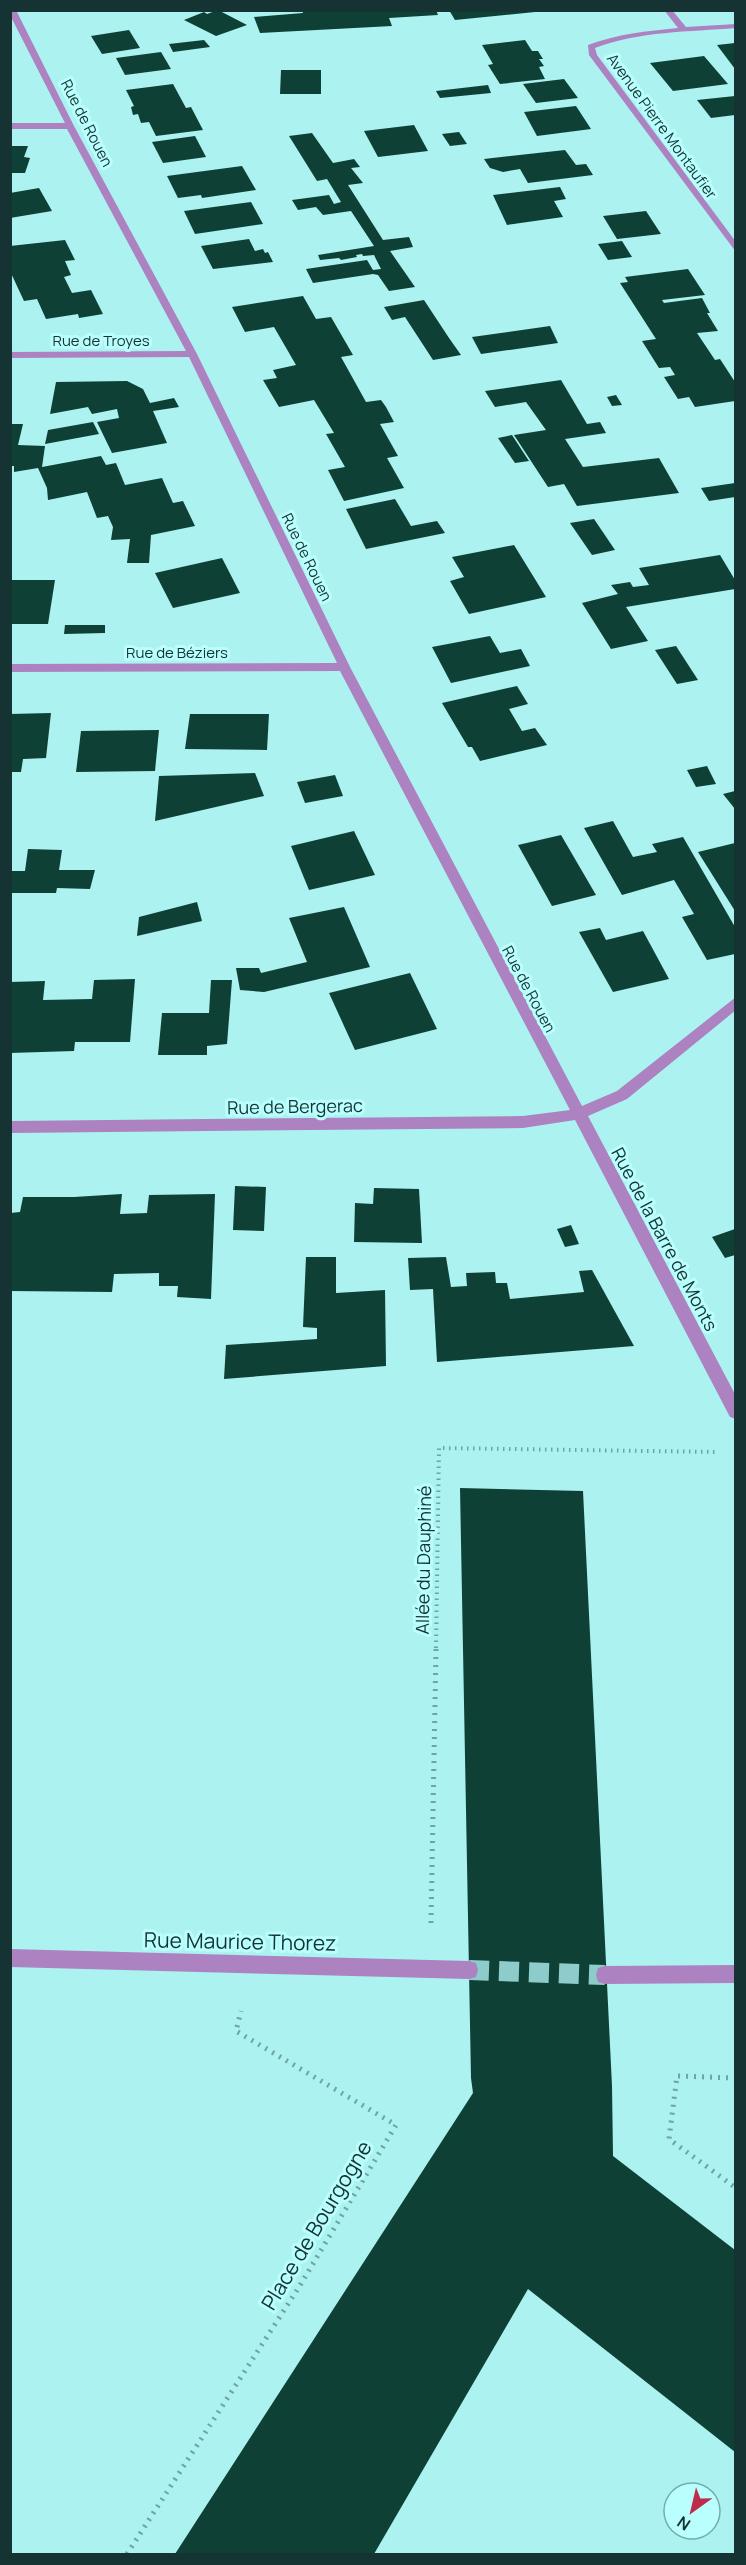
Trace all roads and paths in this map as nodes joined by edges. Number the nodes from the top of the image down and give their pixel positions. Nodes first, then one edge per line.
1 (12, 10) edge
2 (668, 10) edge
3 (735, 26) edge
4 (684, 30) junction
5 (10, 126) edge
6 (70, 126) junction
7 (735, 249) edge
8 (192, 354) junction
9 (10, 355) edge
10 (344, 667) junction
11 (10, 668) edge
12 (735, 1002) edge
13 (579, 1114) junction
14 (10, 1127) edge
15 (735, 1412) edge
16 (724, 1452) dead end
17 (10, 1958) edge
18 (250, 1964) junction
19 (430, 1969) junction
20 (469, 1970) tunnel mouth
21 (735, 1974) edge
22 (605, 1975) tunnel mouth
23 (735, 2078) edge
24 (735, 2188) edge
25 (127, 2554) edge

1 - 6 street, Rue de Rouen
2 - 4 street
3 - 4 street
4 - 7 street, Avenue Pierre Montaufier
5 - 6 street
6 - 8 street, Rue de Rouen
8 - 9 street, Rue de Troyes
8 - 10 street, Rue de Rouen
10 - 11 street, Rue de Béziers
10 - 13 street, Rue de Rouen
12 - 13 street, Rue de Bergerac
13 - 14 street, Rue de Bergerac
13 - 15 street, Rue de la Barre de Monts
16 - 19 path, Allée du Dauphiné
17 - 18 street, Rue Maurice Thorez
18 - 19 street, Rue Maurice Thorez
18 - 25 path, Place de Bourgogne
19 - 20 street, Rue Maurice Thorez
21 - 22 street
23 - 24 path

